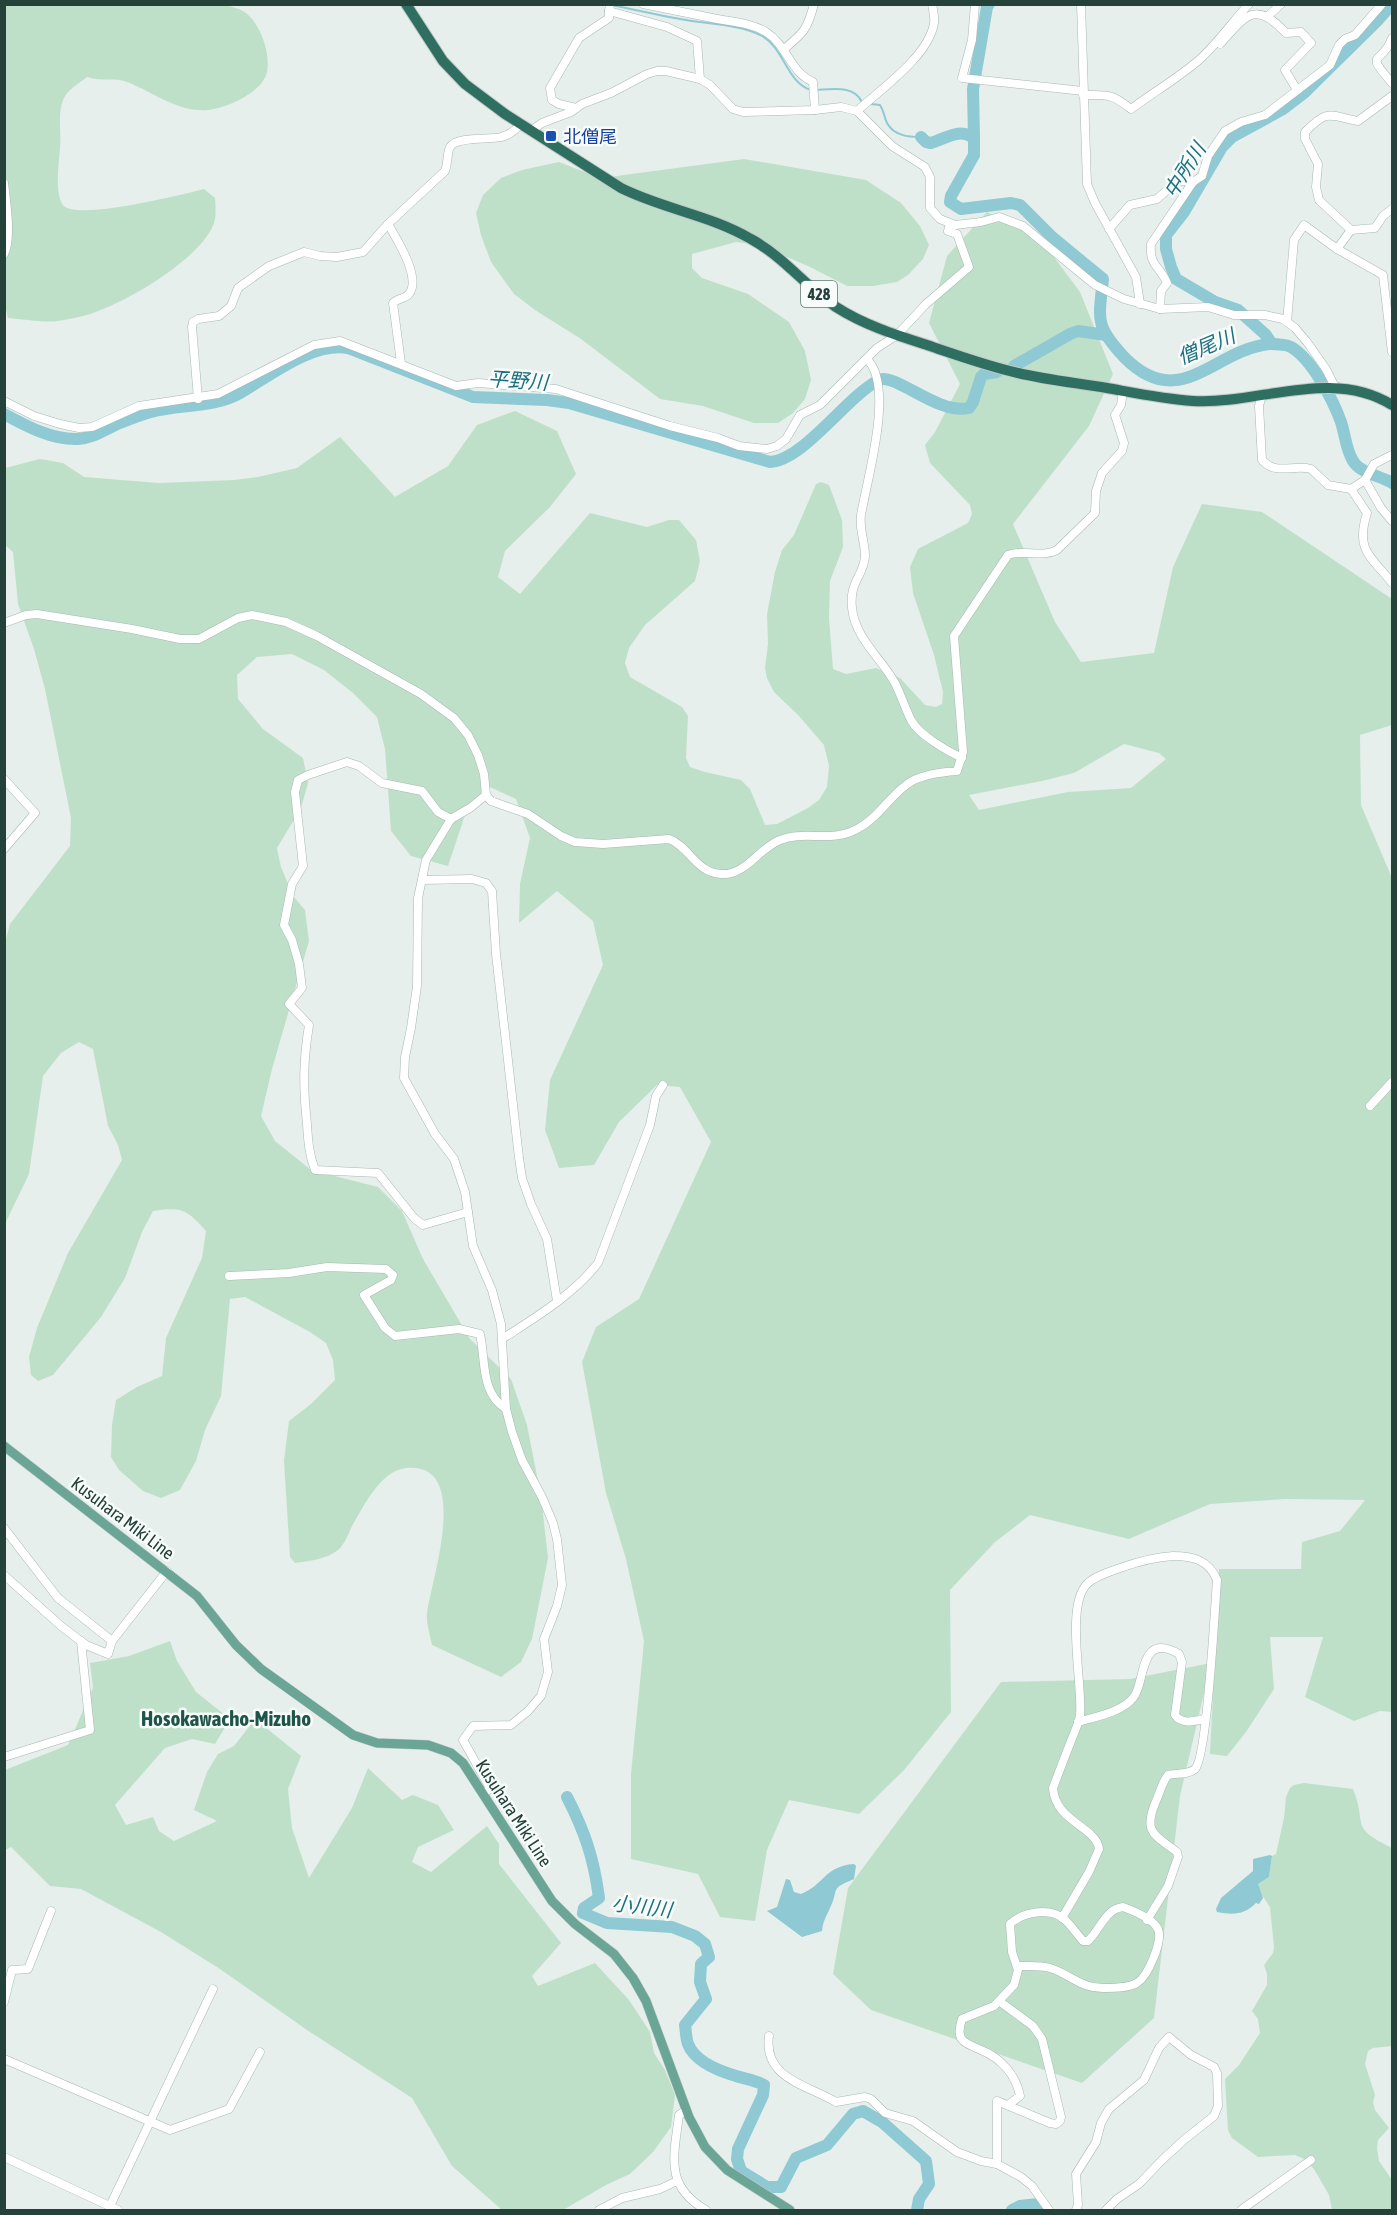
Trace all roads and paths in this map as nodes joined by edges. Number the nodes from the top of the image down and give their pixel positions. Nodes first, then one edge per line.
1 (406, 4) edge
2 (643, 4) edge
3 (814, 4) edge
4 (932, 4) edge
5 (975, 4) edge
6 (1081, 4) edge
7 (1249, 4) edge
8 (1281, 4) edge
9 (1382, 4) edge
10 (609, 8) edge
11 (1268, 16) junction
12 (1392, 38) edge
13 (783, 50) junction
14 (1202, 57) junction
15 (700, 79) junction
16 (1392, 83) edge
17 (1297, 90) junction
18 (1083, 93) junction
19 (1392, 96) edge
20 (576, 108) junction
21 (814, 110) junction
22 (857, 111) junction
23 (521, 123) junction
24 (532, 130) junction
25 (1193, 182) junction
26 (4, 183) edge
27 (1392, 209) edge
28 (388, 224) junction
29 (950, 224) junction
30 (1109, 229) junction
31 (1351, 230) junction
32 (1336, 249) junction
33 (4, 254) edge
34 (1140, 304) junction
35 (1160, 309) junction
36 (1287, 322) junction
37 (897, 335) junction
38 (1392, 352) edge
39 (867, 359) junction
40 (401, 363) junction
41 (1326, 389) junction
42 (1123, 391) junction
43 (1262, 395) junction
44 (198, 399) junction
45 (4, 401) edge
46 (1392, 405) edge
47 (1392, 455) edge
48 (1365, 480) junction
49 (1351, 489) junction
50 (1392, 521) edge
51 (1392, 583) edge
52 (4, 623) edge
53 (962, 758) junction
54 (4, 779) edge
55 (486, 795) junction
56 (451, 819) junction
57 (4, 849) edge
58 (422, 880) junction
59 (1392, 1082) edge
60 (663, 1085) dead end
61 (1370, 1107) dead end
62 (468, 1212) junction
63 (229, 1276) dead end
64 (557, 1301) junction
65 (502, 1339) junction
66 (506, 1408) junction
67 (4, 1446) edge
68 (4, 1528) edge
69 (166, 1571) junction
70 (4, 1575) edge
71 (81, 1641) junction
72 (112, 1641) junction
73 (1205, 1719) junction
74 (1078, 1722) junction
75 (4, 1757) edge
76 (484, 1794) junction
77 (51, 1911) dead end
78 (1062, 1918) junction
79 (1147, 1920) junction
80 (1017, 1966) junction
81 (213, 1989) dead end
82 (999, 2001) junction
83 (4, 2002) edge
84 (769, 2037) dead end
85 (260, 2052) dead end
86 (4, 2059) edge
87 (1008, 2105) junction
88 (686, 2110) junction
89 (151, 2121) junction
90 (4, 2157) edge
91 (1311, 2160) dead end
92 (998, 2164) junction
93 (678, 2181) junction
94 (114, 2208) edge
95 (599, 2211) edge
96 (706, 2211) edge
97 (790, 2211) edge
98 (1049, 2211) edge
99 (1076, 2211) edge
100 (1106, 2211) edge
101 (1241, 2211) edge

1 - 23 highway, 428
2 - 13 street
3 - 13 street
4 - 22 street
5 - 18 street
6 - 18 street
7 - 14 street
8 - 11 street
9 - 17 street
10 - 15 street
10 - 20 street
11 - 14 street
11 - 17 street
12 - 16 street
13 - 21 street
14 - 18 street
15 - 20 street
15 - 21 street
17 - 25 street
18 - 30 street
19 - 31 street
20 - 24 street
21 - 22 street
22 - 29 street
23 - 24 highway, 428
23 - 28 street
24 - 37 highway, 428
25 - 30 street
25 - 35 street
26 - 33 street
27 - 31 street
28 - 40 street
28 - 44 street
29 - 34 street
29 - 37 street
30 - 34 street
31 - 32 street
32 - 36 street
32 - 38 street
34 - 35 street
35 - 36 street
36 - 41 street
37 - 39 street
37 - 42 highway, 428
39 - 40 street
39 - 53 street
40 - 44 street
41 - 43 highway, 428
41 - 46 highway, 428
42 - 43 highway, 428
42 - 53 street
43 - 49 street
44 - 45 street
47 - 48 street
48 - 49 street
48 - 50 street
49 - 51 street
52 - 55 street
53 - 55 street
54 - 57 street
55 - 56 street
56 - 58 street
56 - 62 street
58 - 62 street
58 - 64 street
59 - 61 street
60 - 64 street
62 - 65 street
63 - 66 street
64 - 65 street
65 - 66 street
66 - 76 street
67 - 69 main road, Kusuhara Miki Line
68 - 72 street
69 - 72 street
69 - 76 main road, Kusuhara Miki Line
70 - 71 street
71 - 72 street
71 - 75 street
73 - 74 street
73 - 74 street
73 - 79 street
74 - 78 street
76 - 88 main road, Kusuhara Miki Line
77 - 83 street
78 - 79 street
78 - 80 street
79 - 80 street
80 - 82 street
81 - 89 street
82 - 87 street
82 - 87 street
84 - 92 street
85 - 89 street
86 - 89 street
87 - 92 street
88 - 93 street
88 - 97 main road, Kusuhara Miki Line
89 - 94 street
90 - 94 street
91 - 101 street
92 - 98 street
93 - 95 street
93 - 96 street
99 - 100 street

